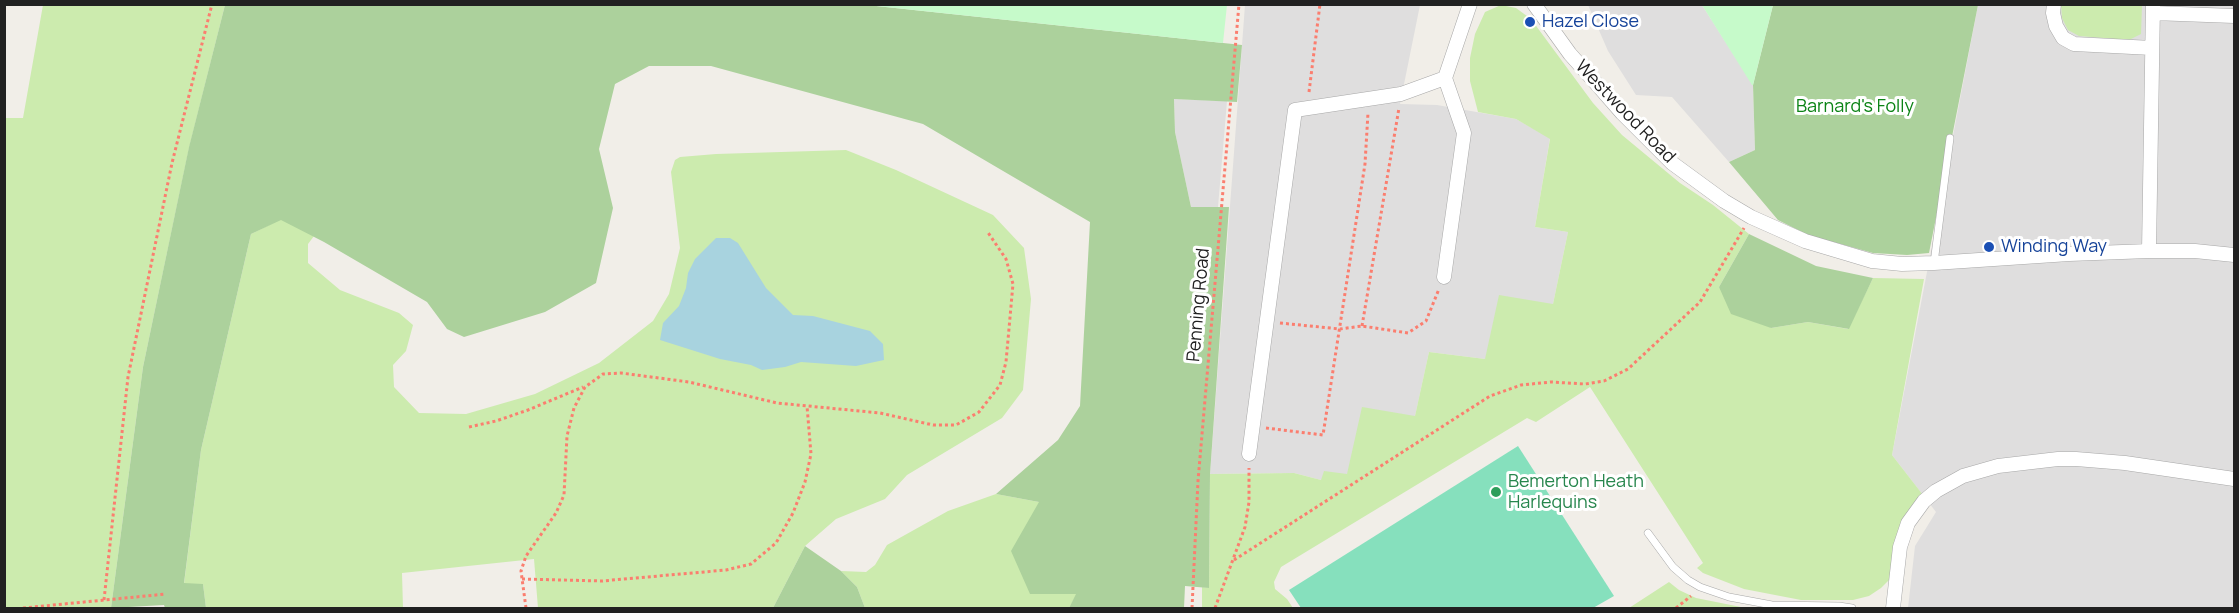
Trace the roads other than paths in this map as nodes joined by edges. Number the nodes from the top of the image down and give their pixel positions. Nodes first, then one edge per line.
1 (1470, 4) edge
2 (1534, 4) edge
3 (2054, 4) edge
4 (2153, 9) edge
5 (2235, 16) edge
6 (2152, 48) junction
7 (1445, 78) junction
8 (1950, 138) dead end
9 (2149, 251) junction
10 (2235, 255) edge
11 (1934, 263) junction
12 (1444, 277) road end
13 (1249, 454) road end
14 (2235, 479) edge
15 (1648, 533) dead end
16 (1795, 607) edge
17 (1852, 609) edge
18 (1893, 609) edge

1 - 7 street
2 - 11 street, Westwood Road
3 - 6 street
4 - 5 street
4 - 6 street
6 - 9 street
7 - 12 street
7 - 13 street
8 - 11 lane
9 - 10 street, Westwood Road
9 - 11 street, Westwood Road
14 - 18 street
15 - 16 lane
16 - 17 lane

